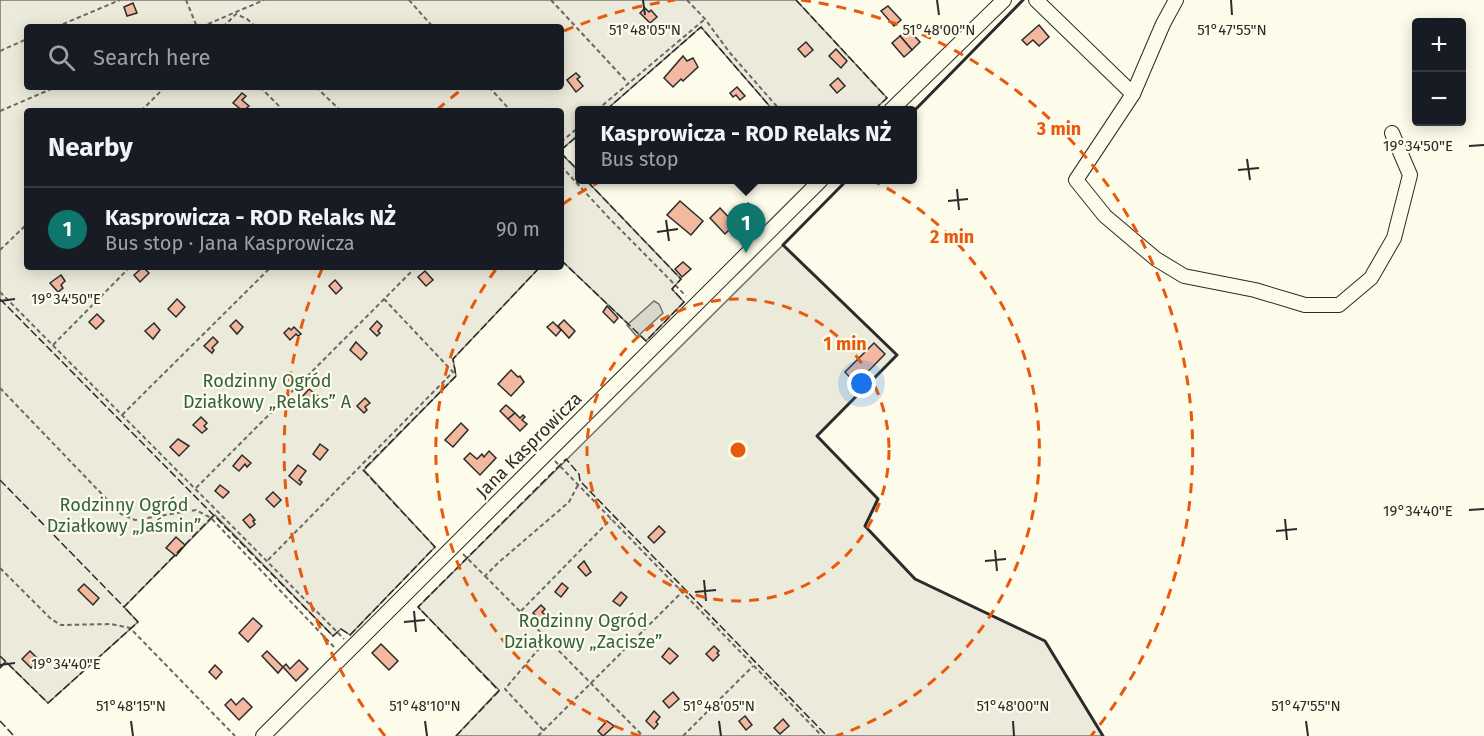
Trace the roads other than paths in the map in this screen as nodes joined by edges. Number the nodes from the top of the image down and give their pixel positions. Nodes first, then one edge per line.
1 (1004, 0) edge
2 (1036, 0) edge
3 (1176, 0) edge
4 (1133, 94) junction
5 (896, 106) edge
6 (1392, 133) dead end
7 (817, 184) edge
8 (263, 736) edge

1 - 5 street
2 - 4 street
3 - 4 street
4 - 6 street
7 - 8 street, Jana Kasprowicza

